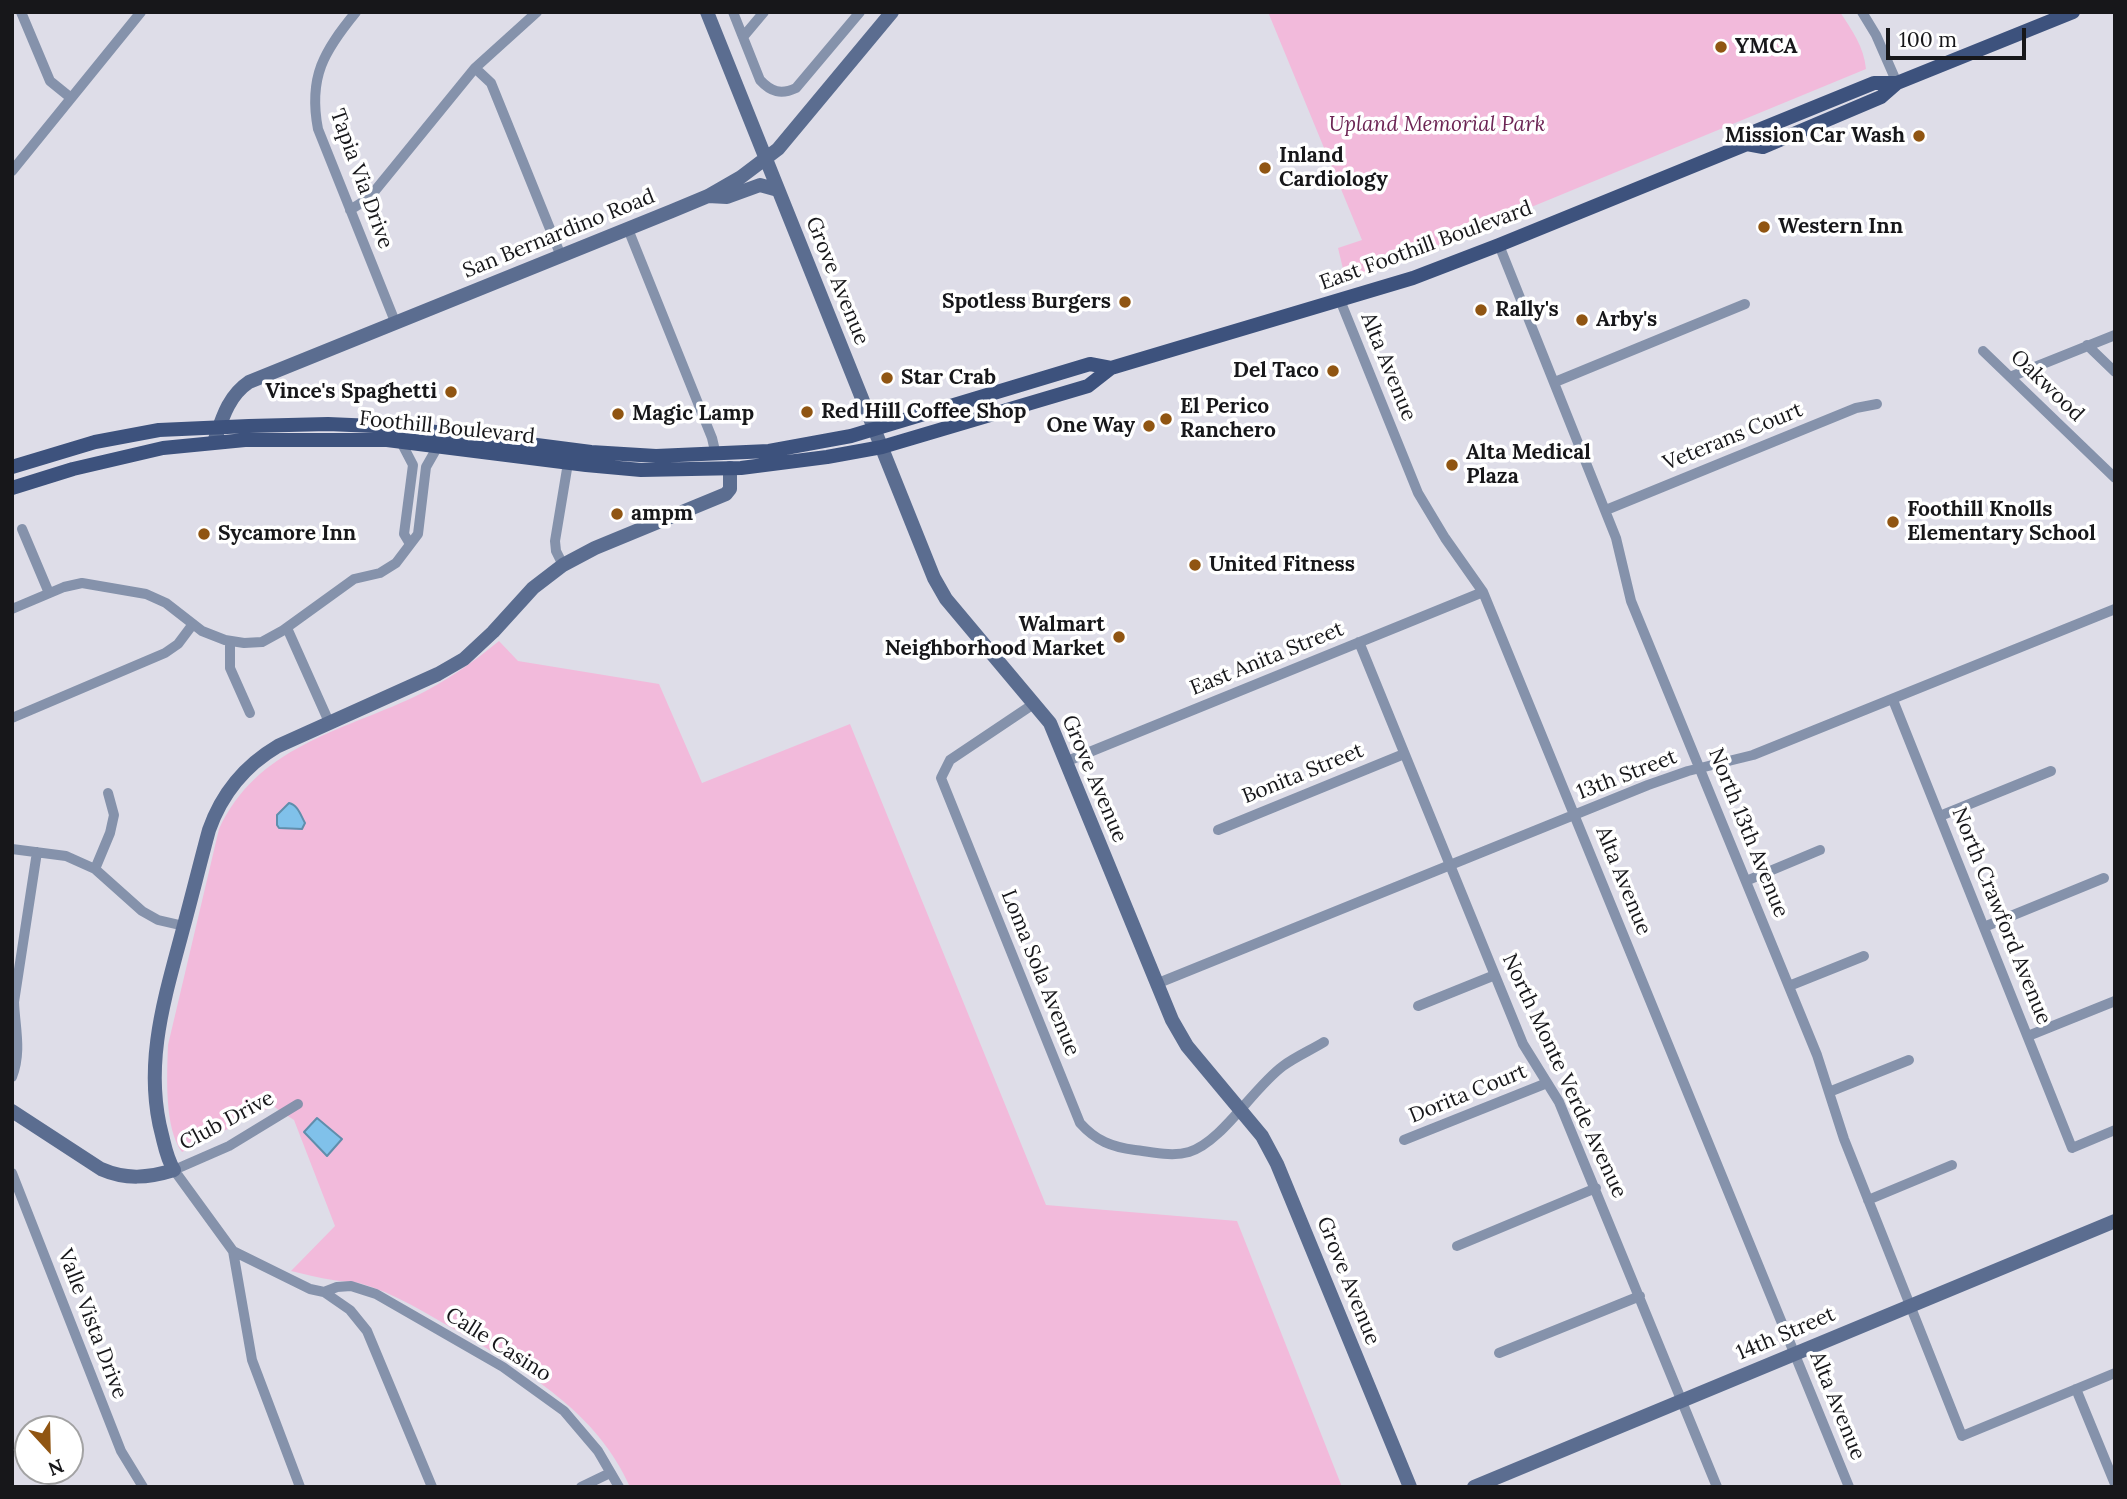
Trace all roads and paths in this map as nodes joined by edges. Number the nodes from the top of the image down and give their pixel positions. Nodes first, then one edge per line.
1 (21, 12) edge
2 (141, 12) edge
3 (356, 12) edge
4 (537, 12) edge
5 (707, 12) edge
6 (733, 12) edge
7 (764, 12) edge
8 (860, 12) edge
9 (892, 12) edge
10 (1862, 12) edge
11 (2073, 12) edge
12 (743, 37) junction
13 (475, 68) junction
14 (1897, 83) junction
15 (71, 98) junction
16 (765, 160) junction
17 (12, 171) edge
18 (778, 190) junction
19 (708, 196) junction
20 (350, 210) junction
21 (628, 229) junction
22 (1499, 245) junction
23 (561, 256) junction
24 (1340, 300) junction
25 (1745, 304) dead end
26 (396, 324) junction
27 (2115, 335) edge
28 (2087, 345) junction
29 (1983, 351) dead end
30 (1111, 369) junction
31 (2115, 372) edge
32 (2010, 377) junction
33 (1555, 382) junction
34 (1877, 404) dead end
35 (219, 426) junction
36 (874, 429) junction
37 (214, 442) junction
38 (401, 442) junction
39 (438, 446) junction
40 (881, 447) junction
41 (716, 455) junction
42 (569, 456) junction
43 (413, 465) junction
44 (12, 467) edge
45 (426, 467) junction
46 (730, 468) junction
47 (2115, 478) edge
48 (12, 488) edge
49 (1606, 510) junction
50 (405, 520) junction
51 (419, 522) junction
52 (22, 529) dead end
53 (410, 544) junction
54 (563, 565) junction
55 (1483, 592) junction
56 (49, 593) junction
57 (12, 609) edge
58 (2114, 611) edge
59 (193, 624) junction
60 (287, 628) junction
61 (230, 641) junction
62 (1359, 642) junction
63 (1893, 699) junction
64 (1035, 703) junction
65 (250, 713) dead end
66 (12, 718) edge
67 (329, 722) junction
68 (1404, 754) junction
69 (1065, 762) junction
70 (1700, 768) junction
71 (2050, 771) dead end
72 (108, 793) dead end
73 (1576, 815) junction
74 (1940, 816) junction
75 (1218, 830) dead end
76 (12, 849) edge
77 (1820, 850) dead end
78 (37, 852) junction
79 (1451, 867) junction
80 (95, 869) junction
81 (2104, 878) dead end
82 (1746, 881) junction
83 (184, 926) junction
84 (1984, 927) junction
85 (1864, 956) dead end
86 (1495, 975) junction
87 (1156, 984) junction
88 (1789, 986) junction
89 (2115, 1001) edge
90 (1418, 1006) dead end
91 (2028, 1036) junction
92 (1324, 1042) dead end
93 (1909, 1059) dead end
94 (12, 1077) edge
95 (1547, 1083) junction
96 (1829, 1092) junction
97 (298, 1104) dead end
98 (1240, 1108) junction
99 (12, 1111) edge
100 (2115, 1130) edge
101 (1404, 1140) dead end
102 (1952, 1165) dead end
103 (174, 1170) junction
104 (12, 1173) edge
105 (1595, 1188) junction
106 (1868, 1200) junction
107 (2115, 1221) edge
108 (1457, 1246) dead end
109 (233, 1251) junction
110 (324, 1292) junction
111 (1640, 1296) junction
112 (1910, 1305) junction
113 (1499, 1353) dead end
114 (1794, 1353) junction
115 (2115, 1373) edge
116 (2076, 1389) junction
117 (1682, 1401) junction
118 (610, 1473) junction
119 (2115, 1484) edge
120 (143, 1487) edge
121 (300, 1487) edge
122 (432, 1487) edge
123 (581, 1487) edge
124 (619, 1487) edge
125 (1410, 1487) edge
126 (1474, 1487) edge
127 (1717, 1487) edge
128 (1849, 1487) edge

1 - 15 street
2 - 15 street
3 - 20 street, Tapia Via Drive
4 - 13 street
5 - 16 street, Grove Avenue
6 - 12 street
7 - 12 street
8 - 12 street
9 - 16 street, San Bernardino Road
10 - 14 street
11 - 14 main road, East Foothill Boulevard
13 - 20 street
13 - 23 street
14 - 22 main road, East Foothill Boulevard
15 - 17 street
16 - 18 street, Grove Avenue
16 - 19 street, San Bernardino Road
18 - 19 street
18 - 36 street, Grove Avenue
19 - 21 street, San Bernardino Road
20 - 26 street, Tapia Via Drive
21 - 23 street, San Bernardino Road
21 - 41 street
22 - 24 main road, East Foothill Boulevard
22 - 33 street, North 13th Avenue
23 - 26 street, San Bernardino Road
24 - 30 main road, East Foothill Boulevard
24 - 55 street, Alta Avenue
25 - 33 street
26 - 35 street, San Bernardino Road
27 - 28 street
28 - 31 street
28 - 32 street
29 - 32 street, Oakwood
30 - 36 main road, East Foothill Boulevard
30 - 40 main road, East Foothill Boulevard
32 - 47 street, Oakwood
33 - 49 street, North 13th Avenue
34 - 49 street, Veterans Court
35 - 37 street, San Bernardino Road
35 - 42 main road, Foothill Boulevard
35 - 44 main road, Foothill Boulevard
36 - 40 street, Grove Avenue
36 - 41 main road, Foothill Boulevard
37 - 38 main road, Foothill Boulevard
37 - 48 main road, Foothill Boulevard
38 - 39 main road, Foothill Boulevard
38 - 43 street
39 - 42 main road, Foothill Boulevard
39 - 45 street
40 - 46 main road, Foothill Boulevard
40 - 64 street, Grove Avenue
41 - 42 main road, Foothill Boulevard
42 - 46 main road, Foothill Boulevard
42 - 54 street
43 - 45 street
43 - 50 street
45 - 51 street
46 - 54 street
49 - 70 street, North 13th Avenue
50 - 51 street
50 - 53 street
51 - 53 street
52 - 56 street
53 - 60 street
54 - 67 street
55 - 62 street, East Anita Street
55 - 73 street, Alta Avenue
56 - 57 street
56 - 59 street
58 - 63 street, 13th Street
59 - 61 street
59 - 66 street
60 - 61 street
60 - 67 street
61 - 65 street
62 - 68 street, North Monte Verde Avenue
62 - 69 street, East Anita Street
63 - 70 street, 13th Street
63 - 74 street, North Crawford Avenue
64 - 69 street, Grove Avenue
64 - 98 street, Loma Sola Avenue
67 - 83 street
68 - 75 street, Bonita Street
68 - 79 street, North Monte Verde Avenue
69 - 87 street, Grove Avenue
70 - 73 street, 13th Street
70 - 82 street, North 13th Avenue
71 - 74 street
72 - 80 street
73 - 79 street, 13th Street
73 - 114 street, Alta Avenue
74 - 84 street, North Crawford Avenue
76 - 78 street
77 - 82 street
78 - 80 street
78 - 94 street
79 - 86 street, North Monte Verde Avenue
79 - 87 street, 13th Street
80 - 83 street
81 - 84 street
82 - 88 street, North 13th Avenue
83 - 103 street
84 - 91 street, North Crawford Avenue
85 - 88 street
86 - 90 street
86 - 95 street, North Monte Verde Avenue
87 - 98 street, Grove Avenue
88 - 96 street, North 13th Avenue
89 - 91 street
91 - 100 street, North Crawford Avenue
92 - 98 street, Loma Sola Avenue
93 - 96 street
95 - 101 street, Dorita Court
95 - 105 street, North Monte Verde Avenue
96 - 106 street, North 13th Avenue
97 - 103 street, Club Drive
98 - 125 street, Grove Avenue
99 - 103 street
102 - 106 street
103 - 109 street
104 - 120 street, Valle Vista Drive
105 - 108 street
105 - 111 street, North Monte Verde Avenue
106 - 112 street, North 13th Avenue
107 - 112 street, 14th Street
109 - 110 street
109 - 121 street
110 - 118 street, Calle Casino
110 - 122 street
111 - 113 street
111 - 117 street, North Monte Verde Avenue
112 - 114 street, 14th Street
112 - 116 street, North 13th Avenue
114 - 117 street, 14th Street
114 - 128 street, Alta Avenue
115 - 116 street
116 - 119 street
117 - 126 street, 14th Street
117 - 127 street, North Monte Verde Avenue
118 - 123 street
118 - 124 street, Calle Casino

